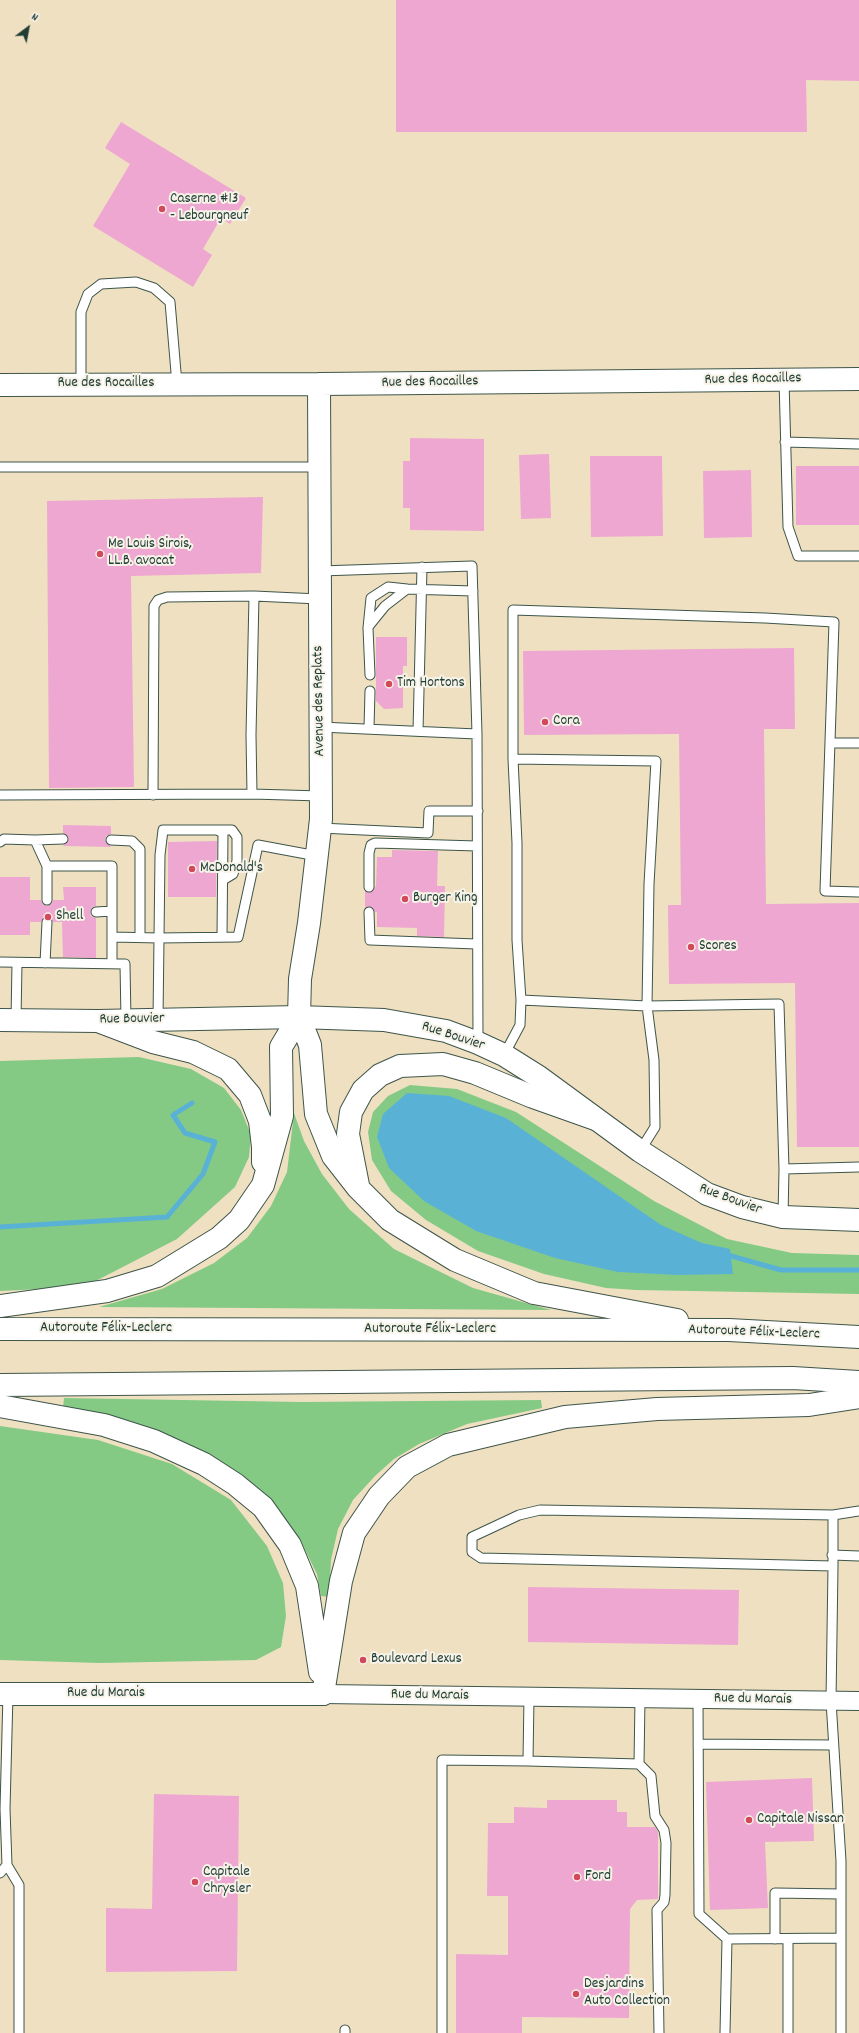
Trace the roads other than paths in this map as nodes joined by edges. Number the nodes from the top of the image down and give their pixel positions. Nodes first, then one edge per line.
1 (859, 379) edge
2 (784, 380) junction
3 (178, 384) junction
4 (319, 384) junction
5 (0, 385) edge
6 (82, 385) junction
7 (786, 442) junction
8 (859, 444) edge
9 (0, 467) edge
10 (318, 467) junction
11 (859, 556) edge
12 (422, 567) junction
13 (319, 571) junction
14 (407, 589) junction
15 (421, 589) junction
16 (473, 591) junction
17 (254, 596) junction
18 (319, 599) junction
19 (368, 628) junction
20 (370, 675) dead end
21 (370, 691) dead end
22 (320, 727) junction
23 (369, 728) junction
24 (418, 731) junction
25 (477, 734) junction
26 (830, 743) junction
27 (859, 743) edge
28 (513, 759) junction
29 (252, 794) junction
30 (0, 795) edge
31 (153, 795) junction
32 (321, 796) junction
33 (478, 811) junction
34 (320, 828) junction
35 (217, 830) junction
36 (63, 839) dead end
37 (35, 840) junction
38 (111, 840) dead end
39 (0, 842) edge
40 (477, 846) junction
41 (317, 856) junction
42 (47, 866) junction
43 (223, 880) junction
44 (369, 886) dead end
45 (859, 892) edge
46 (47, 900) dead end
47 (112, 911) junction
48 (96, 912) dead end
49 (369, 912) dead end
50 (47, 922) dead end
51 (112, 937) junction
52 (140, 937) junction
53 (222, 937) junction
54 (159, 938) junction
55 (476, 944) junction
56 (0, 962) edge
57 (17, 962) junction
58 (45, 963) junction
59 (112, 964) junction
60 (521, 1000) junction
61 (647, 1006) junction
62 (299, 1017) junction
63 (158, 1019) junction
64 (8, 1020) edge
65 (98, 1020) junction
66 (126, 1020) junction
67 (478, 1042) junction
68 (504, 1055) junction
69 (595, 1119) junction
70 (640, 1151) junction
71 (859, 1167) edge
72 (784, 1169) junction
73 (263, 1185) junction
74 (358, 1188) junction
75 (783, 1217) junction
76 (859, 1220) edge
77 (0, 1306) edge
78 (0, 1329) edge
79 (729, 1330) junction
80 (859, 1336) edge
81 (859, 1382) edge
82 (0, 1385) edge
83 (859, 1396) edge
84 (0, 1406) edge
85 (859, 1511) edge
86 (833, 1515) junction
87 (832, 1555) junction
88 (859, 1556) edge
89 (833, 1566) junction
90 (4, 1694) edge
91 (323, 1694) junction
92 (529, 1697) junction
93 (640, 1698) junction
94 (698, 1699) junction
95 (831, 1701) junction
96 (859, 1701) edge
97 (698, 1744) junction
98 (833, 1745) junction
99 (3, 1756) edge
100 (528, 1760) junction
101 (639, 1764) junction
102 (2, 1809) edge
103 (7, 1865) junction
104 (0, 1873) edge
105 (841, 1894) junction
106 (841, 1938) junction
107 (775, 1939) junction
108 (788, 1939) junction
109 (727, 1940) junction
110 (19, 2033) edge
111 (442, 2033) edge
112 (659, 2033) edge
113 (725, 2033) edge
114 (788, 2033) edge
115 (841, 2033) edge

1 - 2 main road, Rue des Rocailles
2 - 4 main road, Rue des Rocailles
2 - 7 lane
3 - 4 main road, Rue des Rocailles
3 - 6 main road, Rue des Rocailles
3 - 6 lane
4 - 10 main road, Avenue des Replats
5 - 6 main road, Rue des Rocailles
7 - 8 lane
7 - 11 lane
9 - 10 lane
10 - 13 main road, Avenue des Replats
12 - 13 lane
12 - 15 lane
12 - 16 lane
13 - 18 main road, Avenue des Replats
14 - 15 lane
14 - 19 lane
14 - 19 lane
15 - 16 lane
15 - 24 lane
16 - 25 lane
17 - 18 lane
17 - 29 lane
17 - 31 lane
18 - 22 main road, Avenue des Replats
19 - 20 lane
21 - 23 lane
22 - 23 lane
22 - 32 main road, Avenue des Replats
23 - 24 lane
24 - 25 lane
25 - 33 lane
26 - 27 lane
26 - 28 lane
26 - 45 lane
28 - 60 lane
28 - 61 lane
29 - 31 lane
29 - 32 lane
30 - 31 lane
32 - 34 main road, Avenue des Replats
33 - 34 lane
33 - 40 lane
34 - 41 main road, Avenue des Replats
35 - 43 lane
35 - 43 lane
35 - 54 lane
36 - 37 lane
37 - 39 lane
37 - 42 lane
38 - 52 lane
40 - 44 lane
40 - 55 lane
41 - 53 lane
41 - 62 main road, Avenue des Replats
42 - 46 lane
42 - 47 lane
43 - 53 lane
47 - 48 lane
47 - 51 lane
49 - 55 lane
50 - 58 lane
51 - 52 lane
51 - 59 lane
52 - 54 lane
53 - 54 lane
54 - 63 lane
55 - 67 lane
56 - 57 lane
57 - 58 lane
57 - 64 lane
58 - 59 lane
59 - 66 lane
60 - 61 lane
60 - 68 lane
61 - 70 lane
61 - 72 lane
62 - 63 main road, Rue Bouvier
62 - 67 main road, Rue Bouvier
62 - 73 main road
62 - 74 main road
63 - 66 main road, Rue Bouvier
64 - 65 main road, Rue Bouvier
65 - 66 main road, Rue Bouvier
65 - 73 main road
67 - 68 main road, Rue Bouvier
68 - 69 main road, Rue Bouvier
69 - 70 main road, Rue Bouvier
69 - 74 main road
70 - 75 main road, Rue Bouvier
71 - 72 lane
72 - 75 lane
73 - 77 main road
74 - 79 main road
75 - 76 main road, Rue Bouvier
78 - 79 main road, Autoroute Félix-Leclerc
79 - 80 main road, Autoroute Félix-Leclerc
81 - 82 main road
83 - 91 main road
84 - 91 main road
85 - 86 lane
86 - 87 lane
86 - 89 lane
87 - 88 lane
87 - 89 lane
89 - 95 lane
90 - 91 main road, Rue du Marais
90 - 99 lane
91 - 92 street, Rue du Marais
92 - 93 street, Rue du Marais
92 - 100 lane
93 - 94 street, Rue du Marais
93 - 101 lane
94 - 95 street, Rue du Marais
94 - 97 lane
95 - 96 street, Rue du Marais
95 - 98 lane
97 - 98 lane
97 - 109 lane
98 - 105 lane
99 - 102 lane
100 - 101 lane
100 - 111 lane
101 - 112 lane
102 - 103 lane
103 - 104 lane
103 - 110 lane
105 - 106 lane
105 - 107 lane
106 - 108 lane
106 - 115 lane
107 - 108 lane
107 - 109 lane
108 - 114 lane
109 - 113 lane

